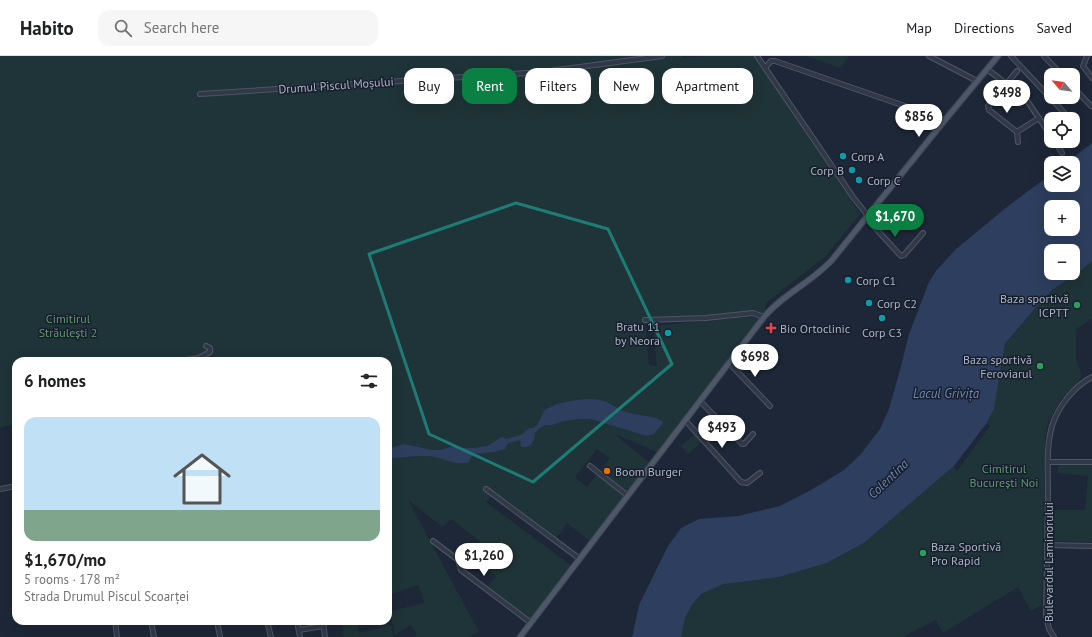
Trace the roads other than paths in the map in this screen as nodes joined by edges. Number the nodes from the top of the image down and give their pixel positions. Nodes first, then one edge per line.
1 (662, 56) edge
2 (757, 56) edge
3 (929, 56) edge
4 (998, 56) edge
5 (1011, 56) edge
6 (1044, 56) edge
7 (1088, 56) edge
8 (765, 68) junction
9 (1055, 68) edge
10 (987, 69) junction
11 (1017, 71) dead end
12 (1092, 78) edge
13 (977, 81) junction
14 (1008, 85) junction
15 (200, 94) dead end
16 (1080, 94) edge
17 (1091, 106) dead end
18 (1063, 112) edge
19 (1039, 118) junction
20 (945, 120) junction
21 (1044, 126) edge
22 (1017, 132) junction
23 (1018, 142) dead end
24 (1059, 148) edge
25 (1062, 152) dead end
26 (867, 217) junction
27 (923, 233) dead end
28 (764, 317) junction
29 (645, 320) dead end
30 (206, 346) dead end
31 (201, 357) edge
32 (729, 363) junction
33 (1092, 377) edge
34 (700, 401) junction
35 (770, 406) dead end
36 (685, 420) junction
37 (753, 434) dead end
38 (1048, 462) junction
39 (1092, 462) edge
40 (590, 466) dead end
41 (760, 473) dead end
42 (12, 487) edge
43 (0, 489) edge
44 (486, 489) dead end
45 (628, 496) junction
46 (433, 541) dead end
47 (1047, 545) junction
48 (1092, 546) edge
49 (580, 559) junction
50 (531, 623) junction
51 (115, 625) edge
52 (152, 625) edge
53 (218, 625) edge
54 (268, 625) edge
55 (298, 625) edge
56 (316, 625) edge
57 (323, 625) edge
58 (299, 630) junction
59 (117, 637) edge
60 (154, 637) edge
61 (220, 637) edge
62 (271, 637) edge
63 (300, 637) edge
64 (326, 637) edge
65 (520, 637) edge
66 (1054, 637) edge

1 - 15 street, Drumul Piscul Moșului
2 - 8 street
3 - 13 street
4 - 10 main road
5 - 18 street
6 - 9 street
7 - 12 street
8 - 20 street
8 - 26 street
10 - 13 main road
10 - 14 street
11 - 14 street
13 - 20 main road
14 - 19 street
14 - 22 street
16 - 17 street
19 - 21 street
19 - 22 street
20 - 26 main road
22 - 23 street
24 - 25 street
26 - 27 street
26 - 28 main road
28 - 29 street
28 - 32 main road
30 - 31 street
32 - 34 main road
32 - 35 street
33 - 38 street, Bulevardul Laminorului
34 - 36 main road
34 - 37 street
36 - 41 street
36 - 45 main road
38 - 39 street
38 - 47 street, Bulevardul Laminorului
40 - 45 street
42 - 43 street
44 - 49 street
45 - 49 main road
46 - 50 street
47 - 48 street
47 - 66 street, Bulevardul Laminorului
49 - 50 main road
50 - 65 main road
51 - 59 street
52 - 60 street
53 - 61 street
54 - 62 street
55 - 58 street
56 - 58 street
57 - 64 street
58 - 63 street

